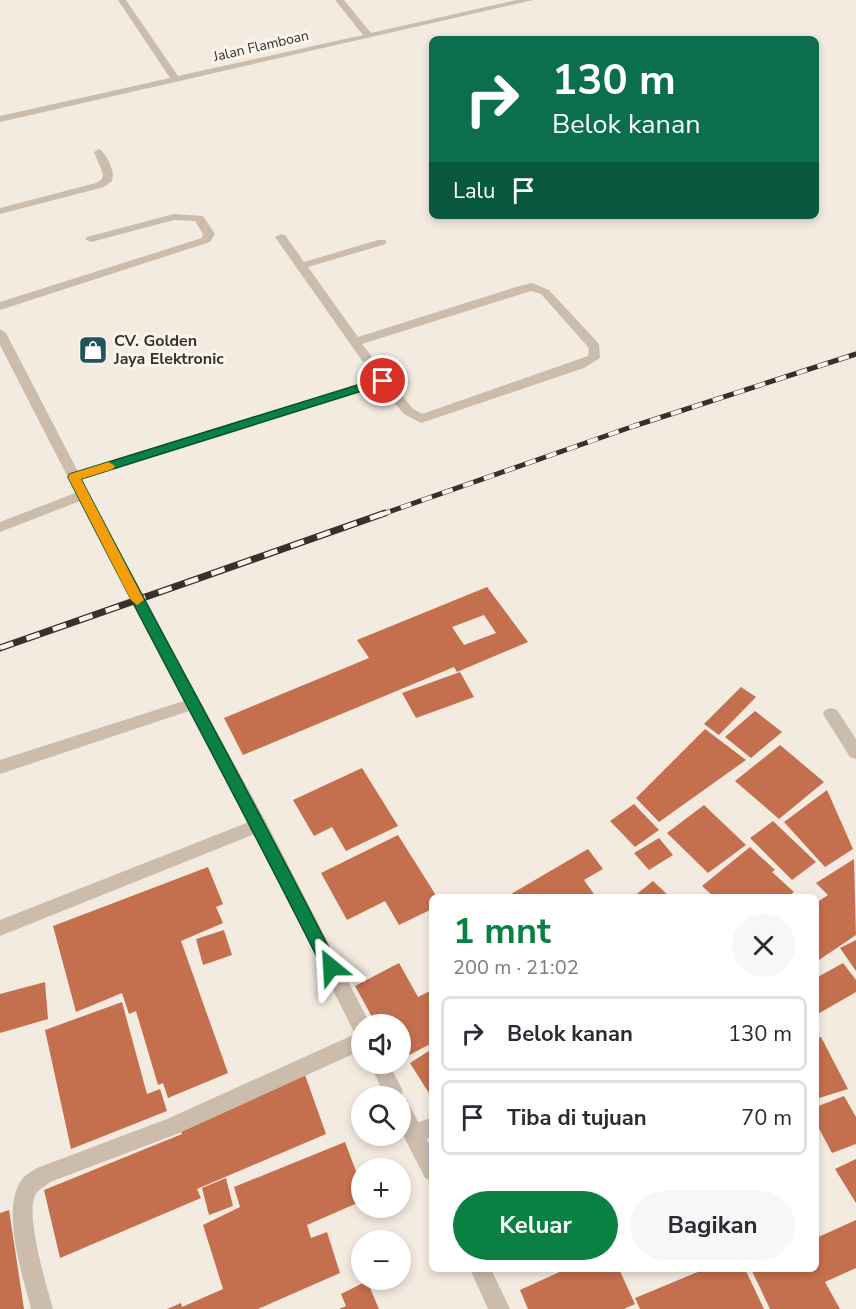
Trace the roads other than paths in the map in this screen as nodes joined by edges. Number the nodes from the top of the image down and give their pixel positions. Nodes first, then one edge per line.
1 (122, 0) edge
2 (339, 0) edge
3 (529, 0) edge
4 (369, 36) junction
5 (175, 79) junction
6 (0, 119) edge
7 (99, 152) dead end
8 (0, 211) edge
9 (281, 237) dead end
10 (91, 239) dead end
11 (382, 242) dead end
12 (301, 266) junction
13 (0, 306) edge
14 (0, 333) edge
15 (355, 342) junction
16 (383, 381) junction
17 (74, 477) junction
18 (83, 495) junction
19 (0, 527) edge
20 (193, 704) junction
21 (831, 714) dead end
22 (856, 752) edge
23 (0, 767) edge
24 (259, 825) junction
25 (0, 928) edge
26 (355, 1014) edge
27 (351, 1045) edge
28 (411, 1118) edge
29 (423, 1130) edge
30 (429, 1157) edge
31 (481, 1272) edge
32 (42, 1309) edge
33 (499, 1309) edge

1 - 5 street
2 - 4 street
3 - 4 street, Jalan Flamboan
4 - 5 street, Jalan Flamboan
5 - 6 street, Jalan Flamboan
7 - 8 street
9 - 12 street
10 - 13 street
11 - 12 street
12 - 15 street
14 - 17 street
15 - 16 street
15 - 16 street
16 - 17 street
17 - 18 street
18 - 19 street
18 - 20 street
20 - 23 street
20 - 24 street
21 - 22 street
24 - 25 street
24 - 26 street
27 - 32 street
28 - 29 street
29 - 30 street
31 - 33 street

